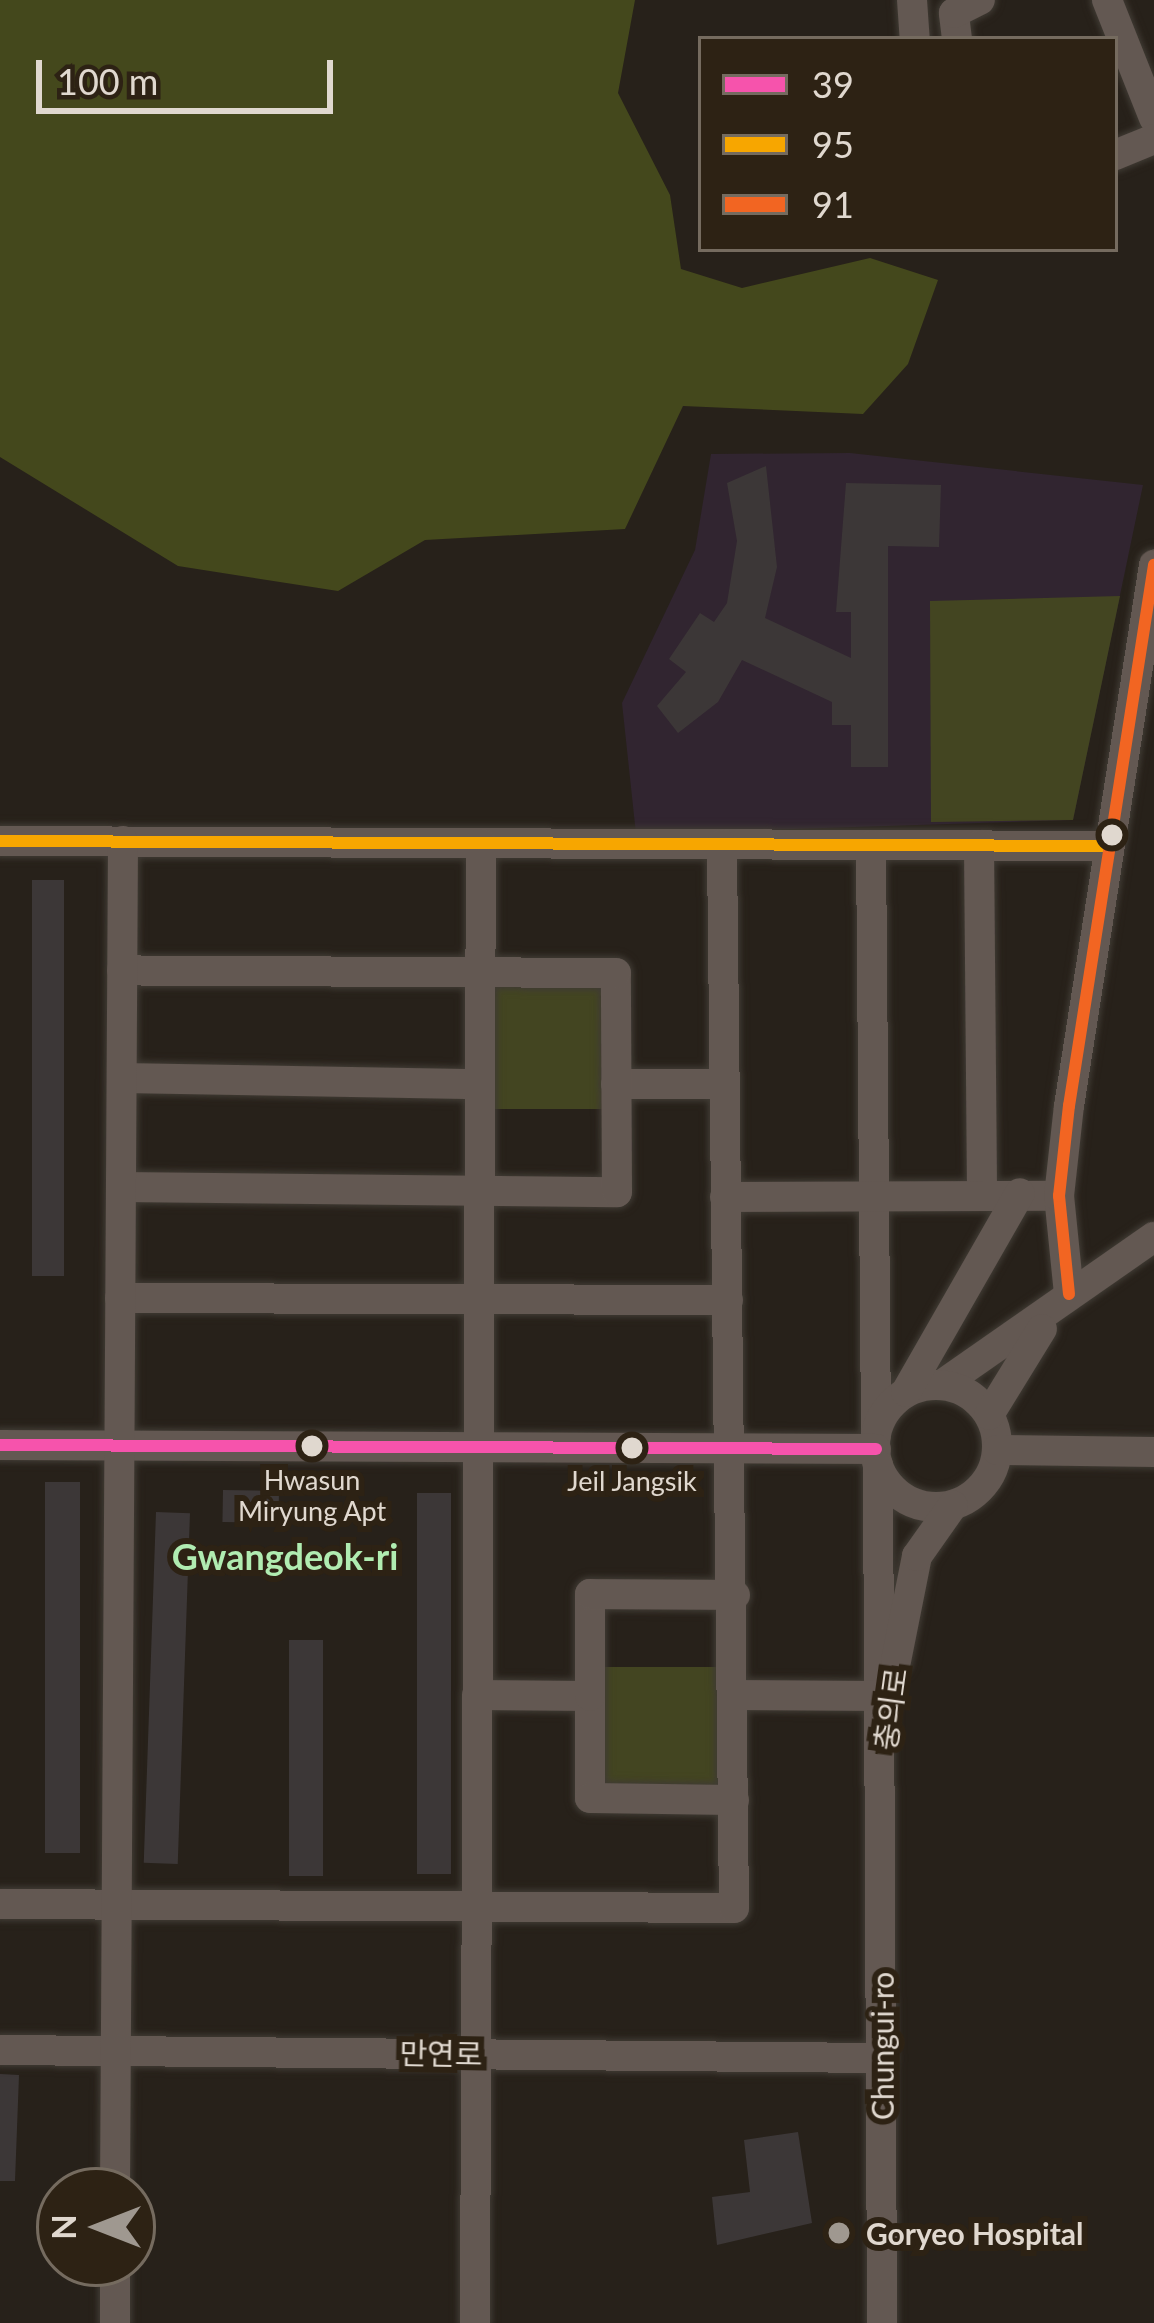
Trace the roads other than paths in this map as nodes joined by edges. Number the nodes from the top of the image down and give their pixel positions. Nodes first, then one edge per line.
1 (912, 0) edge
2 (980, 0) edge
3 (1107, 0) edge
4 (915, 36) edge
5 (957, 36) edge
6 (1154, 118) edge
7 (1154, 139) edge
8 (1118, 154) edge
9 (1154, 565) edge
10 (0, 841) edge
11 (123, 841) junction
12 (481, 843) junction
13 (722, 844) junction
14 (871, 845) junction
15 (979, 845) junction
16 (1108, 846) junction
17 (122, 970) junction
18 (480, 973) junction
19 (122, 1078) junction
20 (480, 1084) junction
21 (616, 1084) junction
22 (724, 1084) junction
23 (121, 1187) junction
24 (479, 1190) junction
25 (982, 1193) junction
26 (1020, 1193) junction
27 (874, 1195) junction
28 (1059, 1196) junction
29 (724, 1197) junction
30 (1154, 1237) edge
31 (1069, 1294) junction
32 (120, 1298) junction
33 (479, 1300) junction
34 (728, 1300) junction
35 (947, 1317) junction
36 (988, 1356) junction
37 (943, 1384) junction
38 (906, 1392) junction
39 (989, 1414) junction
40 (0, 1445) edge
41 (119, 1445) junction
42 (478, 1447) junction
43 (733, 1448) junction
44 (877, 1450) junction
45 (998, 1450) junction
46 (1154, 1452) edge
47 (953, 1505) junction
48 (735, 1595) junction
49 (478, 1695) junction
50 (734, 1695) junction
51 (590, 1696) junction
52 (881, 1696) junction
53 (882, 1768) junction
54 (734, 1800) junction
55 (0, 1904) edge
56 (116, 1904) junction
57 (476, 1906) junction
58 (0, 2050) edge
59 (115, 2050) junction
60 (476, 2054) junction
61 (882, 2058) junction
62 (115, 2167) edge
63 (115, 2287) edge
64 (115, 2323) edge
65 (475, 2323) edge
66 (882, 2323) edge

1 - 4 street
2 - 5 street
3 - 6 street
7 - 8 street
9 - 16 street
10 - 11 street
11 - 12 street
11 - 17 street
12 - 13 street
12 - 18 street
13 - 14 street
13 - 22 street
14 - 15 street
14 - 27 street, 충의로
15 - 16 street
15 - 25 street
16 - 28 street
17 - 18 street
17 - 19 street
18 - 20 street
18 - 21 street
19 - 20 street
19 - 23 street
20 - 24 street
21 - 22 street
21 - 24 street
22 - 29 street
23 - 24 street
23 - 32 street
24 - 33 street
25 - 26 street
25 - 27 street
26 - 28 street
26 - 35 street
27 - 29 street
27 - 44 street, 충의로
28 - 31 street
29 - 34 street
30 - 31 street
31 - 36 street
31 - 39 street
32 - 33 street
32 - 41 street
33 - 34 street
33 - 42 street
34 - 43 street
35 - 36 street
35 - 38 street
36 - 37 street
37 - 38 street
37 - 39 street
38 - 44 street
39 - 45 street
40 - 41 street
41 - 42 street
41 - 56 street
42 - 43 street
42 - 49 street
43 - 44 street
43 - 48 street
44 - 47 street
44 - 52 street, 충의로
45 - 46 street
45 - 47 street
47 - 53 street, 충의로
48 - 50 street
48 - 51 street
49 - 51 street
49 - 57 street
50 - 52 street
50 - 54 street
51 - 54 street
52 - 53 street, 충의로
53 - 61 street, Chungui-ro
54 - 57 street
55 - 56 street
56 - 57 street
56 - 59 street
57 - 60 street
58 - 59 street, 만연로
59 - 60 street, 만연로
59 - 62 street
60 - 61 street, 만연로
60 - 65 street
61 - 66 street, Chungui-ro
63 - 64 street

